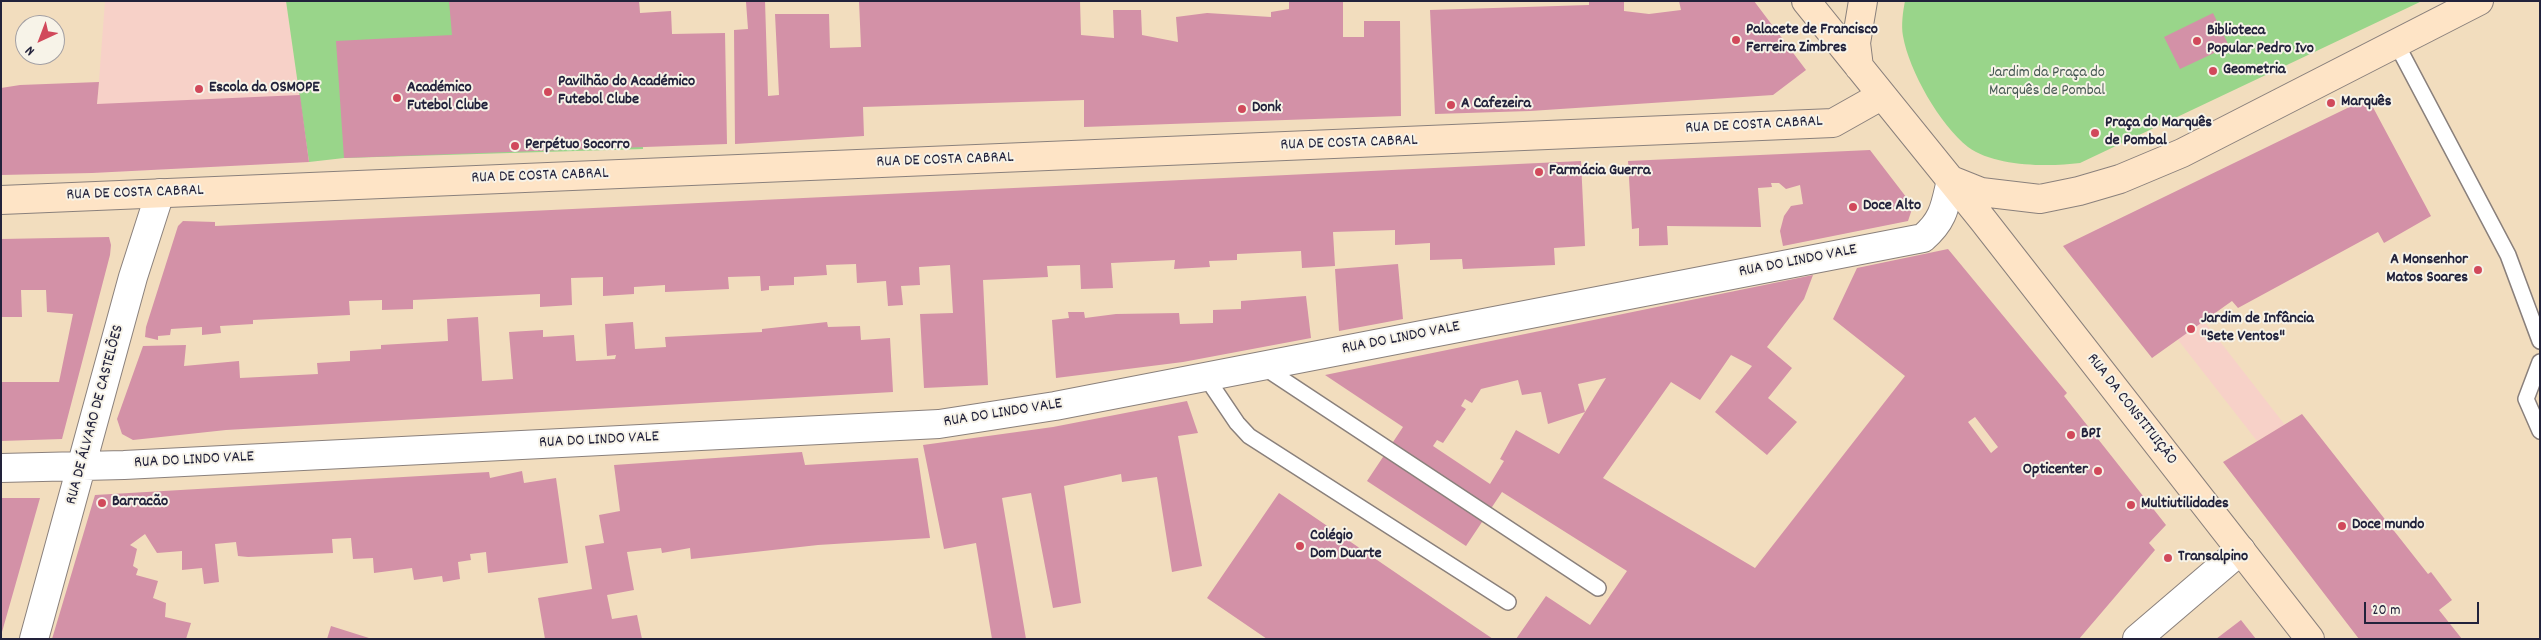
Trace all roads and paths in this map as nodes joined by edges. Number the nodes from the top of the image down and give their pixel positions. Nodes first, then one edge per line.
1 (1806, 1) edge
2 (1863, 1) edge
3 (2479, 1) edge
4 (2396, 43) junction
5 (1859, 67) junction
6 (1881, 96) junction
7 (1951, 180) junction
8 (160, 192) junction
9 (1, 200) edge
10 (2540, 341) edge
11 (2540, 362) edge
12 (1262, 366) junction
13 (1206, 377) junction
14 (2540, 431) edge
15 (81, 465) junction
16 (1, 468) edge
17 (2241, 550) junction
18 (1598, 588) dead end
19 (1508, 602) dead end
20 (34, 639) edge
21 (2137, 639) edge
22 (2310, 639) edge

1 - 5 main road
2 - 5 main road
3 - 4 main road
4 - 7 main road
4 - 10 lane
5 - 6 main road
6 - 7 main road
6 - 8 main road, RUA DE COSTA CABRAL
7 - 12 street, RUA DO LINDO VALE
7 - 17 main road, RUA DA CONSTITUIÇÃO
8 - 9 main road, RUA DE COSTA CABRAL
8 - 15 street, RUA DE ÁLVARO DE CASTELÕES
11 - 14 lane
12 - 13 street, RUA DO LINDO VALE
12 - 18 lane
13 - 15 street, RUA DO LINDO VALE
13 - 19 lane
15 - 16 street, RUA DO LINDO VALE
15 - 20 street, RUA DE ÁLVARO DE CASTELÕES
17 - 21 street
17 - 22 main road, RUA DA CONSTITUIÇÃO

